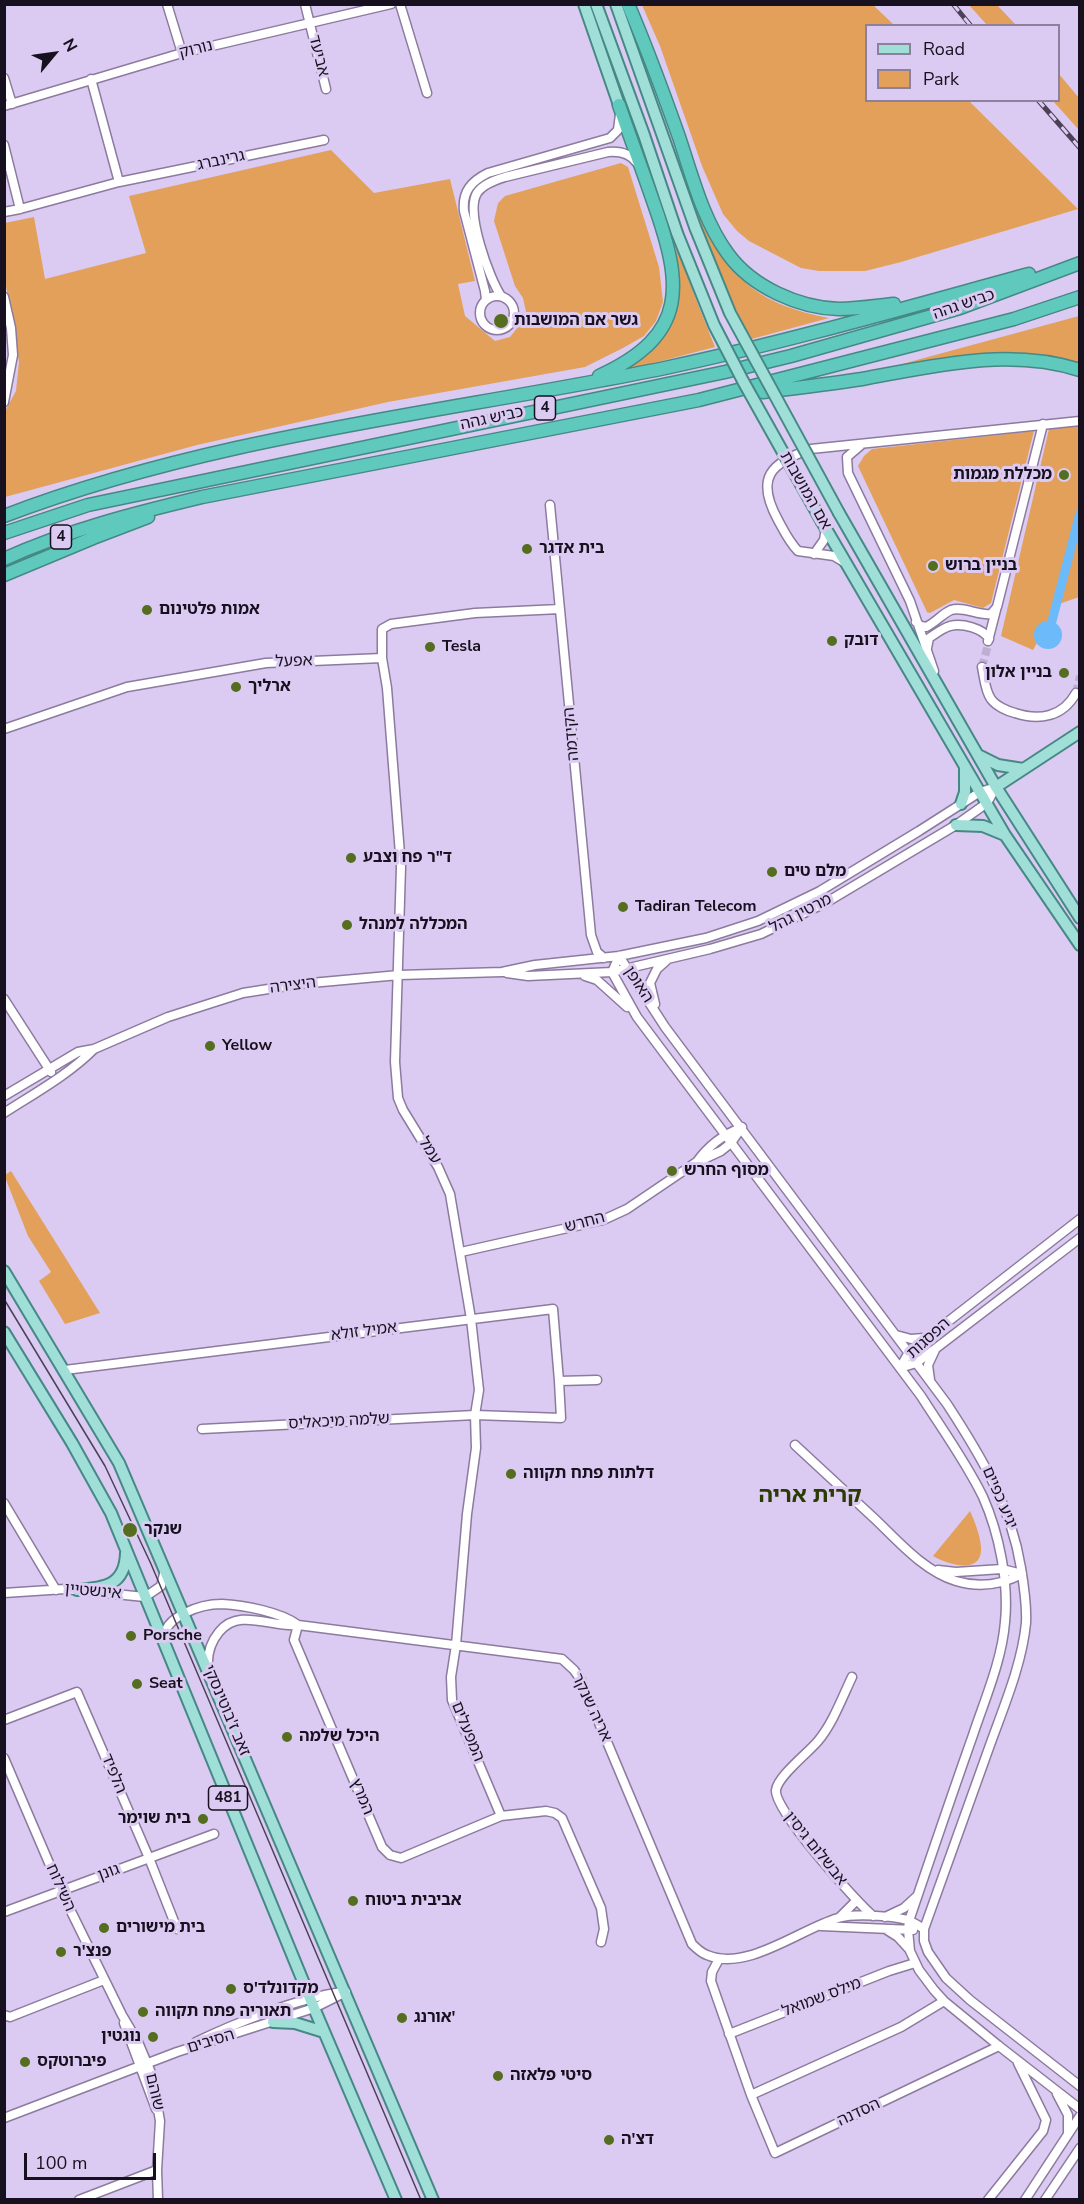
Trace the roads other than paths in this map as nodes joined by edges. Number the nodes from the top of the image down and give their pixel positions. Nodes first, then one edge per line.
1 (167, 4) edge
2 (305, 4) edge
3 (391, 4) edge
4 (400, 4) edge
5 (584, 4) edge
6 (596, 4) edge
7 (616, 4) edge
8 (628, 4) edge
9 (309, 23) junction
10 (182, 54) junction
11 (4, 78) edge
12 (91, 79) junction
13 (326, 89) dead end
14 (427, 93) dead end
15 (8, 105) edge
16 (619, 105) junction
17 (324, 140) dead end
18 (4, 145) edge
19 (643, 173) junction
20 (118, 183) junction
21 (20, 208) junction
22 (4, 212) edge
23 (1080, 262) edge
24 (957, 294) junction
25 (501, 296) junction
26 (4, 297) edge
27 (1080, 297) edge
28 (486, 300) junction
29 (1080, 370) edge
30 (584, 382) junction
31 (699, 400) junction
32 (4, 402) edge
33 (1080, 421) edge
34 (1043, 424) junction
35 (863, 444) junction
36 (834, 447) junction
37 (848, 473) junction
38 (214, 495) junction
39 (550, 505) dead end
40 (4, 516) edge
41 (824, 525) junction
42 (4, 533) edge
43 (814, 554) junction
44 (4, 559) edge
45 (847, 563) junction
46 (4, 575) edge
47 (997, 607) junction
48 (560, 609) junction
49 (916, 622) junction
50 (927, 652) junction
51 (382, 658) junction
52 (982, 667) tunnel mouth
53 (1076, 693) dead end
54 (942, 694) junction
55 (4, 729) edge
56 (1080, 732) edge
57 (977, 755) junction
58 (965, 766) junction
59 (1023, 769) junction
60 (996, 787) junction
61 (980, 792) junction
62 (987, 803) junction
63 (961, 804) junction
64 (956, 825) junction
65 (1005, 835) junction
66 (1080, 918) edge
67 (1080, 945) edge
68 (619, 956) junction
69 (604, 958) junction
70 (670, 959) junction
71 (628, 969) junction
72 (502, 972) junction
73 (612, 972) junction
74 (399, 975) junction
75 (582, 975) junction
76 (4, 999) edge
77 (637, 1017) junction
78 (665, 1027) junction
79 (94, 1049) junction
80 (49, 1068) junction
81 (56, 1080) junction
82 (4, 1096) edge
83 (4, 1113) edge
84 (709, 1114) junction
85 (742, 1127) junction
86 (724, 1134) junction
87 (731, 1143) junction
88 (708, 1148) junction
89 (695, 1163) junction
90 (1080, 1219) edge
91 (1080, 1238) edge
92 (461, 1252) junction
93 (4, 1271) edge
94 (471, 1319) junction
95 (4, 1332) edge
96 (895, 1334) junction
97 (928, 1337) junction
98 (935, 1349) junction
99 (909, 1352) junction
100 (916, 1363) junction
101 (900, 1368) junction
102 (65, 1370) junction
103 (597, 1380) dead end
104 (559, 1381) junction
105 (931, 1383) junction
106 (475, 1414) junction
107 (202, 1429) dead end
108 (795, 1445) dead end
109 (4, 1503) edge
110 (126, 1550) junction
111 (932, 1568) junction
112 (165, 1569) junction
113 (1002, 1569) junction
114 (1022, 1574) junction
115 (1004, 1583) junction
116 (56, 1590) junction
117 (77, 1590) junction
118 (4, 1593) edge
119 (145, 1597) junction
120 (185, 1614) junction
121 (298, 1625) junction
122 (164, 1643) junction
123 (456, 1645) junction
124 (208, 1668) junction
125 (852, 1677) dead end
126 (4, 1720) edge
127 (4, 1758) edge
128 (501, 1816) junction
129 (214, 1834) dead end
130 (149, 1858) junction
131 (61, 1891) junction
132 (918, 1894) junction
133 (856, 1901) junction
134 (4, 1912) edge
135 (878, 1917) junction
136 (839, 1918) junction
137 (909, 1921) junction
138 (821, 1926) junction
139 (881, 1928) junction
140 (177, 1929) dead end
141 (924, 1929) junction
142 (908, 1930) junction
143 (602, 1942) dead end
144 (910, 1951) junction
145 (719, 1959) junction
146 (915, 1963) junction
147 (104, 1980) junction
148 (346, 1992) junction
149 (944, 2001) junction
150 (312, 2004) junction
151 (4, 2015) edge
152 (273, 2022) junction
153 (324, 2032) junction
154 (729, 2034) junction
155 (999, 2046) junction
156 (177, 2052) junction
157 (1016, 2059) junction
158 (143, 2065) junction
159 (1080, 2086) edge
160 (1054, 2089) junction
161 (751, 2095) junction
162 (1080, 2109) edge
163 (1080, 2116) edge
164 (4, 2118) edge
165 (1068, 2134) junction
166 (1078, 2152) edge
167 (157, 2170) junction
168 (79, 2199) edge
169 (158, 2199) edge
170 (396, 2199) edge
171 (433, 2199) edge
172 (988, 2199) edge
173 (1025, 2199) edge
174 (1045, 2199) edge

1 - 10 street
2 - 9 street, אביעד
3 - 9 street, נורוק
4 - 14 street
5 - 16 main road
6 - 41 main road, אם המושבות, bridge
7 - 54 main road, אם המושבות, bridge
8 - 24 highway
9 - 10 street, נורוק
9 - 13 street, אביעד
10 - 12 street, נורוק
11 - 15 street
12 - 15 street, נורוק
12 - 20 street
16 - 19 highway
16 - 28 street
17 - 20 street, גרינברג
18 - 21 street
19 - 25 street
19 - 30 highway
20 - 21 street, גרינברג
21 - 22 street, גרינברג
23 - 24 highway
23 - 42 highway, כביש גהה / 4
24 - 30 highway
25 - 28 street
25 - 28 street
26 - 32 street
27 - 31 highway, כביש גהה / 4
29 - 31 highway
30 - 40 highway
31 - 38 highway, כביש גהה / 4
33 - 34 street
34 - 35 street
34 - 47 street
35 - 36 street
35 - 37 street
36 - 37 street
36 - 43 street
37 - 49 street
38 - 44 highway, כביש גהה / 4
38 - 46 highway
39 - 48 street, הקידמה
41 - 43 street
41 - 45 main road, אם המושבות
43 - 45 street
45 - 58 main road, אם המושבות
47 - 49 street
47 - 50 street
48 - 51 street
48 - 69 street, הקידמה
49 - 50 street
50 - 54 street
51 - 55 street, אפעל
51 - 74 street, עמל
52 - 53 street
54 - 57 main road, אם המושבות
56 - 59 main road, מרטין גהל
57 - 59 main road
57 - 60 main road, אם המושבות
58 - 61 main road, אם המושבות
58 - 63 main road
59 - 60 main road, מרטין גהל
60 - 61 street, מרטין גהל
60 - 62 street, מרטין גהל
60 - 66 main road, אם המושבות
61 - 62 main road, אם המושבות
61 - 63 street, מרטין גהל
62 - 64 street, מרטין גהל
62 - 65 main road, אם המושבות
63 - 68 street, מרטין גהל
64 - 65 main road
64 - 70 street, מרטין גהל
65 - 67 main road, אם המושבות
68 - 69 street, היצירה
68 - 71 street, האופן
68 - 73 street, האופן
69 - 72 street, היצירה
70 - 71 street, מרטין גהל
70 - 78 street
71 - 73 street, מרטין גהל
71 - 78 street, האופן
72 - 74 street, היצירה
72 - 75 street, היצירה
73 - 75 street, היצירה
73 - 77 street, האופן
74 - 79 street, היצירה
74 - 92 street, עמל
75 - 77 street
76 - 80 street
77 - 84 street, האופן
78 - 85 street, האופן
79 - 80 street, היצירה
79 - 81 street, היצירה
80 - 81 street
80 - 82 street, היצירה
81 - 83 street, היצירה
84 - 86 street, האופן
84 - 88 street
85 - 86 street, החרש
85 - 87 street, החרש
85 - 96 street, יגיע כפיים
86 - 87 street, יגיע כפיים
86 - 88 street, החרש
87 - 89 street, החרש
87 - 101 street, יגיע כפיים
88 - 89 street, החרש
89 - 92 street, החרש
90 - 97 street, הפסגות
91 - 98 street, הפסגות
92 - 94 street, עמל
93 - 102 main road, זאב ז'בוטינסקי / 481
94 - 102 street, אמיל זולא
94 - 104 street, אמיל זולא
94 - 106 street, עמל
95 - 110 main road, זאב ז'בוטינסקי / 481
96 - 97 street
96 - 99 street, יגיע כפיים
97 - 99 street, הפסגות
98 - 100 street, הפסגות
98 - 105 street
99 - 100 street, יגיע כפיים
99 - 101 street, הפסגות
100 - 101 street, הפסגות
100 - 105 street, יגיע כפיים
101 - 113 street, יגיע כפיים
102 - 112 main road, זאב ז'בוטינסקי / 481
103 - 104 street
104 - 106 street, שלמה מיכאליס
105 - 114 street, יגיע כפיים
106 - 107 street, שלמה מיכאליס
106 - 123 street, עמל
108 - 111 street
109 - 116 street
110 - 117 main road
110 - 119 main road, זאב ז'בוטינסקי / 481
111 - 113 street
111 - 115 street
112 - 119 street, אינשטיין
112 - 120 main road, זאב ז'בוטינסקי / 481
113 - 114 street
113 - 115 street, יגיע כפיים
114 - 115 street
114 - 141 street, יגיע כפיים
115 - 132 street, יגיע כפיים
116 - 117 street, אינשטיין
116 - 118 street, אינשטיין
117 - 119 street, אינשטיין
119 - 122 main road, זאב ז'בוטינסקי / 481
120 - 121 street, אריה שנקר
120 - 122 street, אריה שנקר
120 - 124 main road, זאב ז'בוטינסקי / 481
121 - 123 street, אריה שנקר
121 - 124 street, אריה שנקר
121 - 128 street, המרץ
122 - 150 main road, זאב ז'בוטינסקי / 481
123 - 128 street, המפעלים
123 - 145 street, אריה שנקר
124 - 148 main road, זאב ז'בוטינסקי / 481
125 - 133 street, אבשלום גיסין
126 - 130 street, הלפיד
127 - 131 street, השילוח
128 - 143 street
129 - 130 street, גונן
130 - 131 street, גונן
130 - 140 street, הלפיד
131 - 134 street, גונן
131 - 147 street, השילוח
132 - 135 street
132 - 137 street, יגיע כפיים
133 - 135 street, אבשלום גיסין
133 - 136 street, אבשלום גיסין
135 - 136 street
135 - 137 street
136 - 138 street
137 - 141 street
137 - 142 street
138 - 139 street
138 - 145 street
139 - 142 street
139 - 144 street
141 - 142 street
141 - 159 street
142 - 144 street
144 - 146 street
145 - 154 street
146 - 149 street
146 - 154 street, מילס שמואל
147 - 151 street
147 - 158 street, השילוח
148 - 150 street, הסיבים
148 - 171 main road, זאב ז'בוטינסקי / 481
149 - 155 street
149 - 161 street
150 - 152 street, הסיבים
150 - 153 main road, זאב ז'בוטינסקי / 481
150 - 156 street, הסיבים
152 - 153 main road
152 - 156 street, הסיבים
153 - 170 main road, זאב ז'בוטינסקי / 481
154 - 161 street, הסדנה
155 - 157 street
155 - 161 street, הסדנה
156 - 158 street, הסיבים
157 - 160 street
157 - 172 street
158 - 164 street, הסיבים
158 - 167 street, שוהם
160 - 162 street
160 - 165 street
163 - 165 street
165 - 173 street
166 - 174 street
167 - 168 street
167 - 169 street, שוהם

